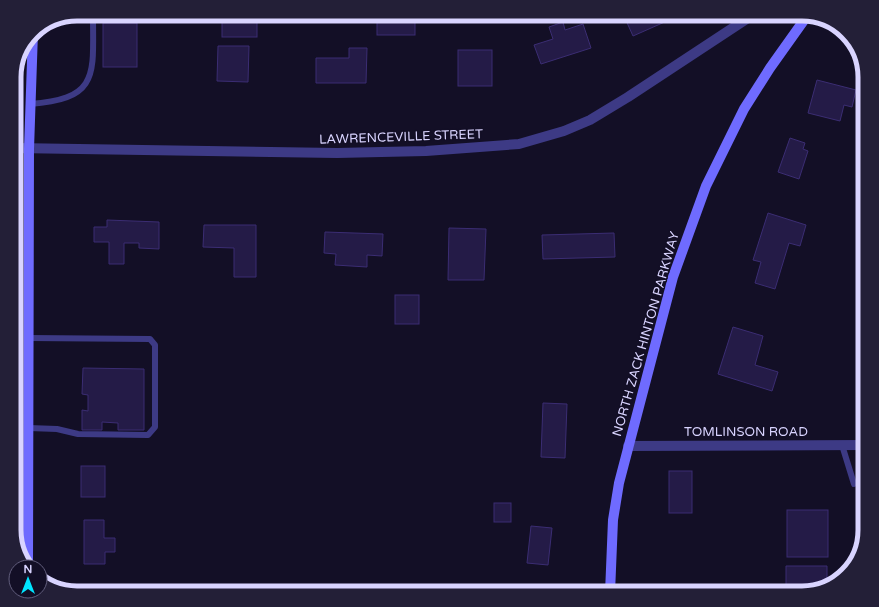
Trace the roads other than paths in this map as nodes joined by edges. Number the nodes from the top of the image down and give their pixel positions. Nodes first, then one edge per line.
1 (93, 21) edge
2 (743, 21) edge
3 (803, 21) edge
4 (32, 44) edge
5 (30, 104) junction
6 (21, 148) edge
7 (29, 149) junction
8 (29, 338) junction
9 (28, 428) junction
10 (842, 445) junction
11 (858, 445) edge
12 (628, 446) junction
13 (854, 484) dead end
14 (28, 556) edge
15 (610, 586) edge

1 - 5 lane
2 - 7 street, LAWRENCEVILLE STREET
3 - 12 main road, NORTH ZACK HINTON PARKWAY
4 - 5 main road
5 - 7 main road
6 - 7 street, LAWRENCEVILLE STREET
7 - 8 main road
8 - 9 main road
8 - 9 lane
9 - 14 main road
10 - 11 street, TOMLINSON ROAD
10 - 12 street, TOMLINSON ROAD
10 - 13 lane
12 - 15 main road, NORTH ZACK HINTON PARKWAY

